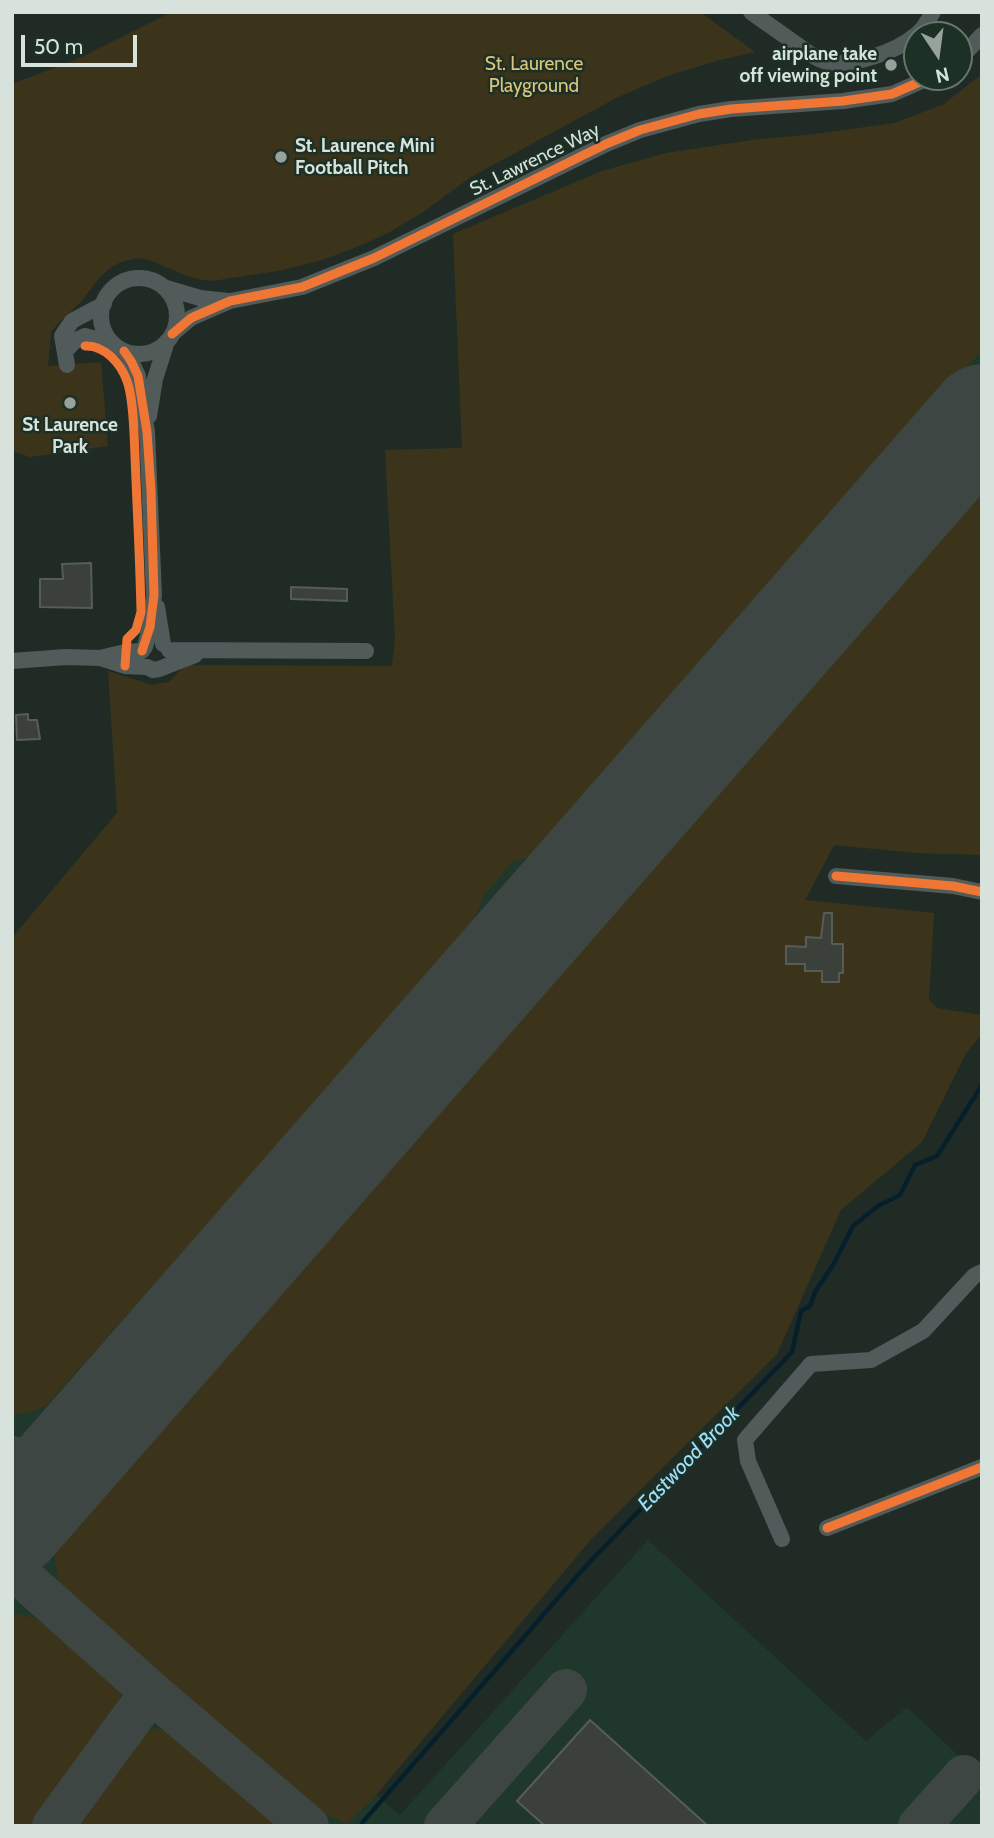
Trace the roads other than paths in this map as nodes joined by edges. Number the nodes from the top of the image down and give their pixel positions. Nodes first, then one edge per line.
1 (751, 12) edge
2 (933, 12) edge
3 (903, 88) edge
4 (163, 287) junction
5 (230, 301) junction
6 (104, 304) junction
7 (169, 337) junction
8 (118, 347) junction
9 (147, 432) junction
10 (154, 595) junction
11 (366, 651) dead end
12 (166, 653) junction
13 (145, 655) junction
14 (12, 661) edge
15 (836, 876) dead end
16 (982, 892) edge
17 (982, 1272) edge
18 (982, 1467) edge
19 (827, 1528) dead end
20 (782, 1539) dead end

1 - 2 street
3 - 5 street, St. Lawrence Way
4 - 5 street, St. Lawrence Way
4 - 6 street
4 - 7 street
5 - 7 street, St. Lawrence Way
6 - 8 street
6 - 8 street
7 - 8 street
7 - 9 street
8 - 9 street
9 - 10 street
10 - 12 street
10 - 13 street
11 - 12 street
12 - 13 street
12 - 13 street
13 - 14 street
15 - 16 street
17 - 20 street
18 - 19 street

